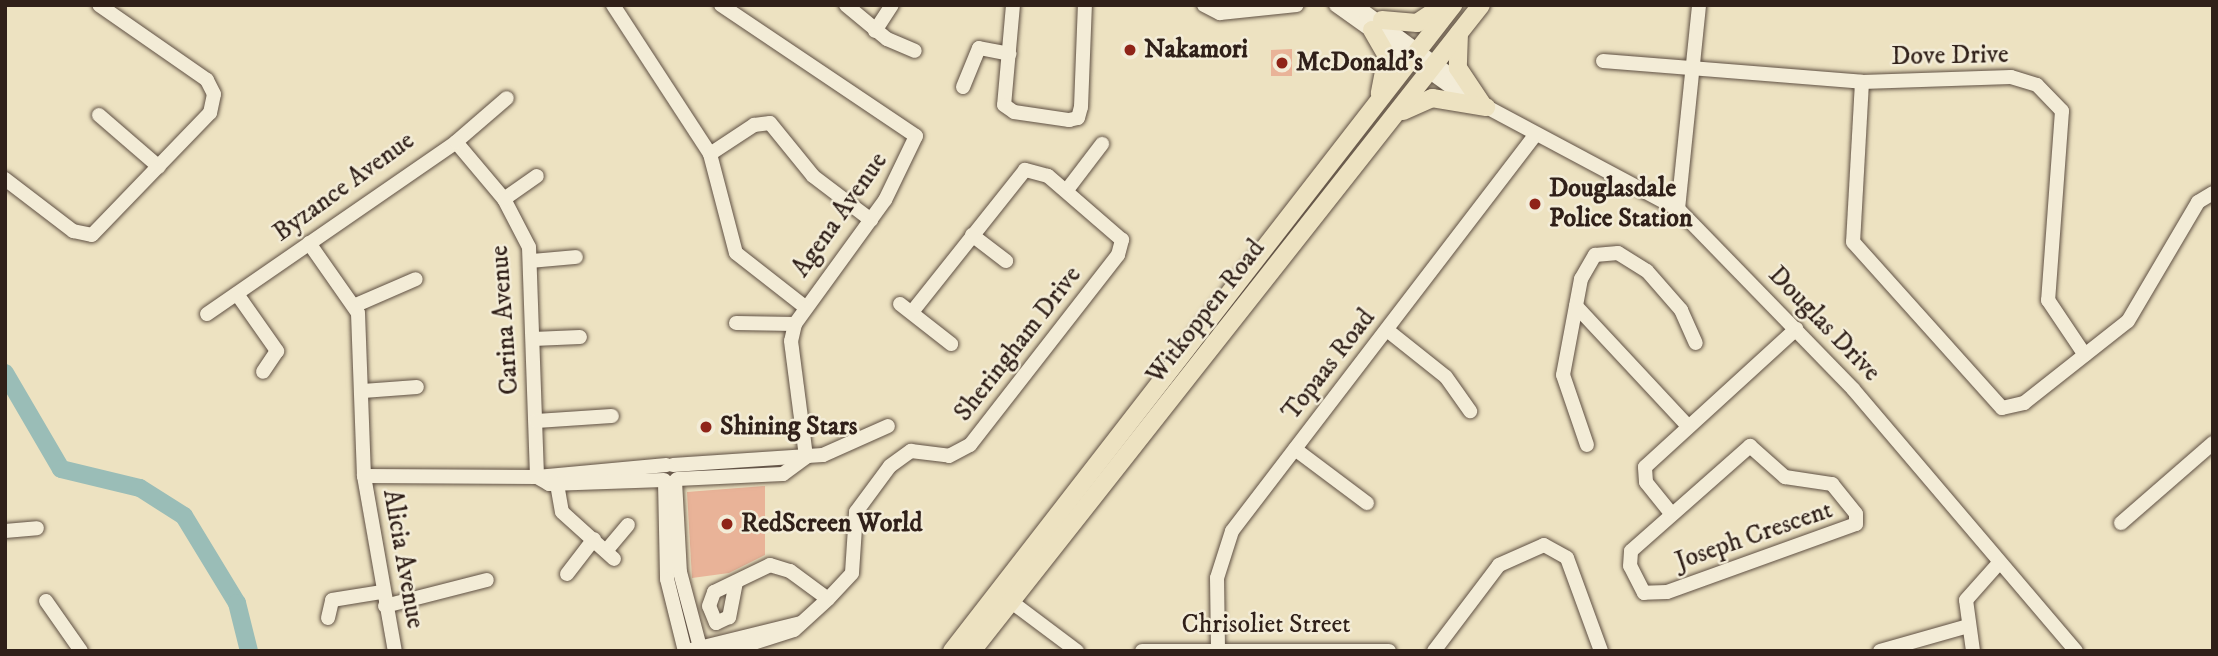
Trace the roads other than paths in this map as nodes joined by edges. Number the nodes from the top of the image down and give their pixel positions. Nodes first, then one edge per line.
1 (99, 5) edge
2 (613, 5) edge
3 (721, 5) edge
4 (846, 5) edge
5 (892, 5) edge
6 (1013, 5) edge
7 (1085, 5) edge
8 (1204, 5) edge
9 (1297, 5) edge
10 (1336, 5) edge
11 (1355, 5) edge
12 (1444, 5) edge
13 (1453, 5) edge
14 (1481, 5) edge
15 (1699, 5) edge
16 (1377, 25) junction
17 (875, 30) junction
18 (1459, 33) junction
19 (915, 51) dead end
20 (1009, 54) junction
21 (1415, 56) junction
22 (1602, 61) dead end
23 (1432, 68) junction
24 (1695, 68) junction
25 (1862, 82) junction
26 (963, 87) dead end
27 (507, 98) dead end
28 (1377, 100) junction
29 (1482, 104) junction
30 (99, 115) dead end
31 (1386, 124) junction
32 (1536, 134) junction
33 (456, 142) junction
34 (1102, 144) dead end
35 (710, 154) junction
36 (159, 167) junction
37 (537, 176) dead end
38 (5, 180) edge
39 (1067, 190) junction
40 (2213, 193) edge
41 (504, 199) junction
42 (1678, 209) junction
43 (871, 220) junction
44 (972, 235) junction
45 (309, 243) junction
46 (576, 257) dead end
47 (531, 261) junction
48 (1006, 261) dead end
49 (416, 279) dead end
50 (237, 294) junction
51 (356, 305) junction
52 (1576, 306) junction
53 (805, 307) junction
54 (207, 314) dead end
55 (736, 323) dead end
56 (795, 324) junction
57 (1796, 329) junction
58 (1387, 330) junction
59 (580, 337) dead end
60 (533, 339) junction
61 (1696, 343) dead end
62 (951, 344) dead end
63 (2085, 355) junction
64 (263, 372) dead end
65 (417, 387) dead end
66 (363, 391) junction
67 (1470, 411) dead end
68 (612, 416) dead end
69 (536, 421) junction
70 (888, 426) dead end
71 (1688, 426) junction
72 (2213, 443) edge
73 (1587, 445) dead end
74 (1295, 449) junction
75 (806, 457) junction
76 (726, 462) junction
77 (605, 475) junction
78 (670, 475) junction
79 (363, 476) junction
80 (537, 477) junction
81 (727, 477) junction
82 (556, 484) junction
83 (1367, 503) dead end
84 (1670, 512) junction
85 (2121, 523) dead end
86 (628, 525) dead end
87 (37, 528) dead end
88 (5, 531) edge
89 (594, 539) junction
90 (1999, 564) junction
91 (567, 574) dead end
92 (487, 580) dead end
93 (736, 582) dead end
94 (1005, 597) junction
95 (383, 599) junction
96 (828, 599) junction
97 (47, 601) dead end
98 (328, 618) dead end
99 (801, 623) junction
100 (1965, 627) junction
101 (1218, 648) junction
102 (693, 650) edge
103 (81, 651) edge
104 (395, 651) edge
105 (728, 651) edge
106 (952, 651) edge
107 (972, 651) edge
108 (1077, 651) edge
109 (1142, 651) edge
110 (1389, 651) edge
111 (1434, 651) edge
112 (1601, 651) edge
113 (1880, 651) edge
114 (1973, 651) edge
115 (2077, 651) edge

1 - 36 street
2 - 35 street
3 - 43 street, Agena Avenue
4 - 17 street
5 - 17 street
6 - 20 street
7 - 20 street
8 - 9 street
10 - 16 street
11 - 16 street
12 - 16 main road
13 - 21 main road, Witkoppen Road
14 - 18 main road, Witkoppen Road
15 - 24 street
16 - 21 street, Douglas Drive
16 - 28 main road
17 - 19 street
18 - 23 main road, Witkoppen Road
18 - 29 main road
20 - 26 street
21 - 23 street, Douglas Drive
21 - 28 main road, Witkoppen Road
22 - 24 street, Dove Drive
23 - 29 street, Douglas Drive
23 - 31 main road, Witkoppen Road
24 - 25 street, Dove Drive
24 - 42 street
25 - 63 street, Dove Drive
25 - 63 street
27 - 33 street, Byzance Avenue
28 - 94 main road, Witkoppen Road
29 - 31 main road
29 - 32 street, Douglas Drive
30 - 36 street
31 - 94 main road, Witkoppen Road
32 - 42 street, Douglas Drive
32 - 58 street, Topaas Road
33 - 41 street, Carina Avenue
33 - 45 street, Byzance Avenue
34 - 39 street
35 - 43 street
35 - 53 street
36 - 38 street
37 - 41 street
39 - 44 street, Sheringham Drive
39 - 96 street, Sheringham Drive
40 - 63 street
41 - 47 street, Carina Avenue
42 - 57 street, Douglas Drive
43 - 53 street, Agena Avenue
44 - 48 street
44 - 62 street, Sheringham Drive
45 - 50 street, Byzance Avenue
45 - 51 street
46 - 47 street
47 - 60 street, Carina Avenue
49 - 51 street
50 - 54 street, Byzance Avenue
50 - 64 street
51 - 66 street, Alicia Avenue
52 - 61 street
52 - 71 street
52 - 73 street
53 - 56 street, Agena Avenue
55 - 56 street
56 - 75 street, Agena Avenue
57 - 71 street, Joseph Crescent
57 - 90 street, Douglas Drive
58 - 67 street
58 - 74 street, Topaas Road
59 - 60 street
60 - 69 street, Carina Avenue
65 - 66 street
66 - 79 street, Alicia Avenue
68 - 69 street
69 - 80 street, Carina Avenue
70 - 75 street
71 - 84 street, Joseph Crescent
72 - 85 street
74 - 83 street
74 - 101 street, Topaas Road
75 - 76 street
75 - 81 street
76 - 78 street
76 - 81 street
77 - 78 street
77 - 80 street
77 - 82 street
78 - 81 street
78 - 102 street
79 - 80 street
79 - 95 street, Alicia Avenue
80 - 82 street
82 - 89 street
84 - 84 street, Joseph Crescent
86 - 89 street
87 - 88 street
89 - 91 street
90 - 100 street
90 - 115 street, Douglas Drive
92 - 95 street
93 - 96 street
94 - 106 main road, Witkoppen Road
94 - 107 main road, Witkoppen Road
94 - 108 street
95 - 98 street
95 - 104 street, Alicia Avenue
96 - 99 street, Sheringham Drive
97 - 103 street
99 - 102 street, Sheringham Drive
99 - 105 street, Sheringham Drive
100 - 113 street
100 - 114 street
101 - 109 street, Chrisoliet Street
101 - 110 street, Chrisoliet Street
111 - 112 street

